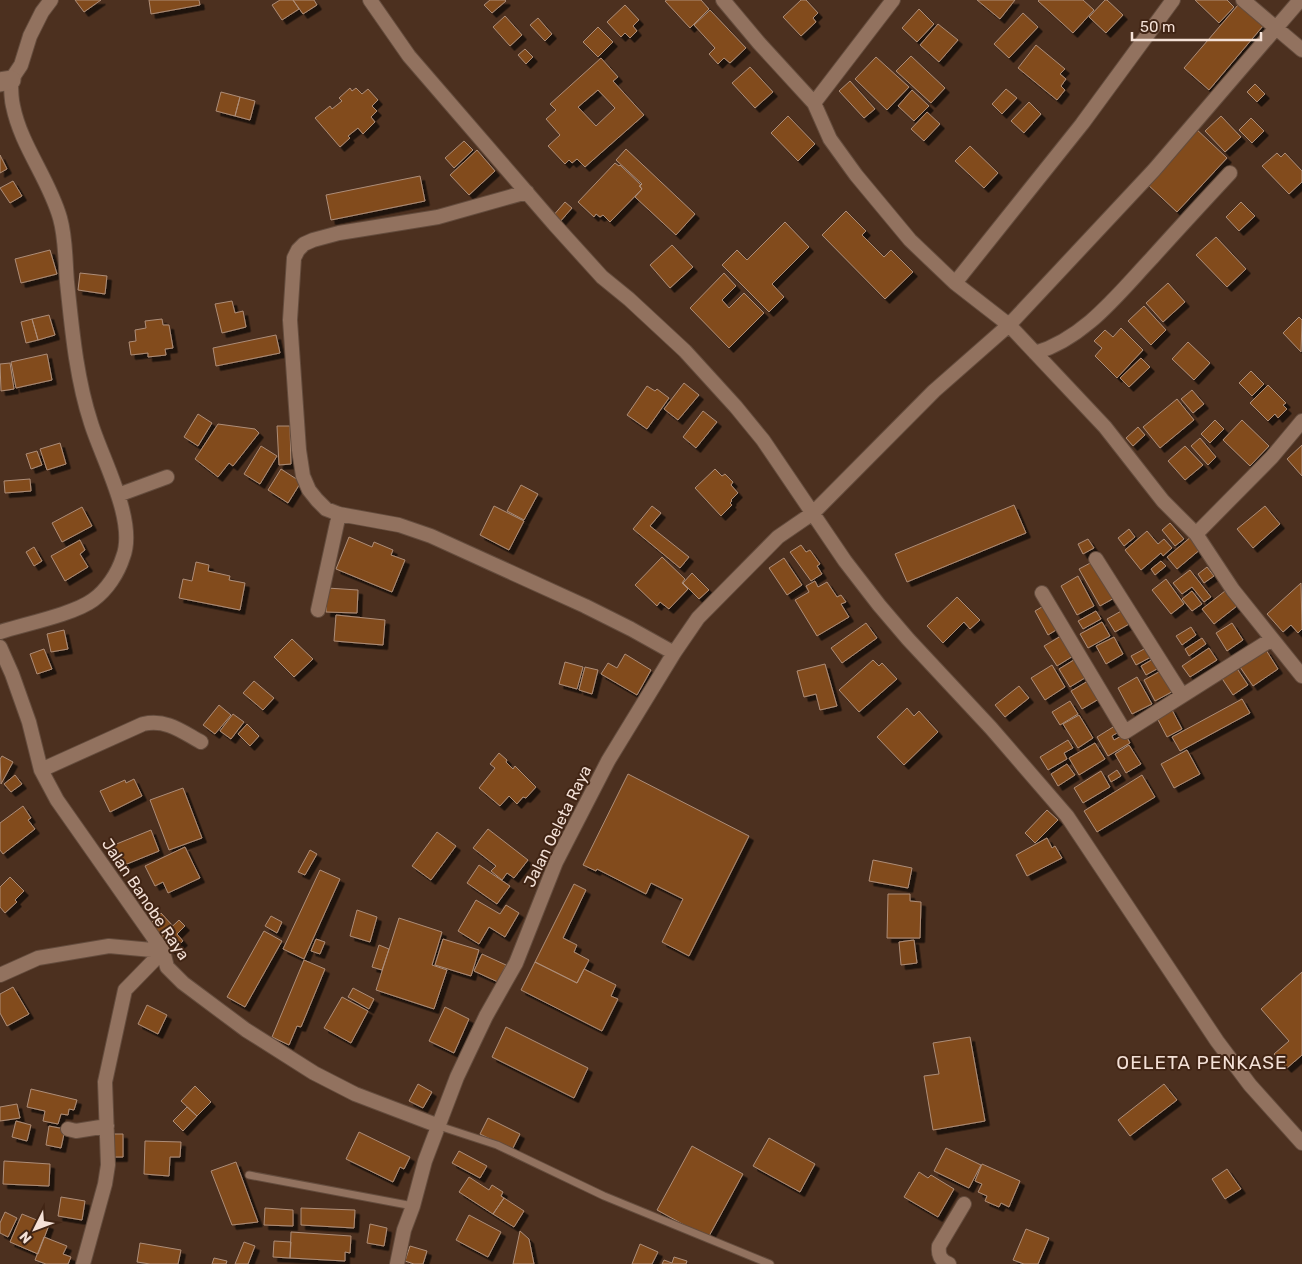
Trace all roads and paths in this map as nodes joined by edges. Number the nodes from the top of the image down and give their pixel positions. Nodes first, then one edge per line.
1 (51, 0) edge
2 (370, 0) edge
3 (724, 0) edge
4 (893, 0) edge
5 (1173, 0) edge
6 (1243, 0) edge
7 (1300, 0) edge
8 (1276, 27) junction
9 (1302, 50) edge
10 (5, 81) edge
11 (814, 103) junction
12 (1230, 173) dead end
13 (527, 192) junction
14 (955, 283) junction
15 (1009, 325) junction
16 (1035, 353) junction
17 (1302, 420) edge
18 (167, 476) dead end
19 (118, 495) junction
20 (813, 512) junction
21 (339, 514) junction
22 (1196, 534) junction
23 (1096, 559) dead end
24 (1042, 593) dead end
25 (318, 610) dead end
26 (0, 632) edge
27 (1272, 639) junction
28 (0, 647) edge
29 (674, 653) junction
30 (1302, 676) edge
31 (1182, 695) junction
32 (202, 742) dead end
33 (41, 770) junction
34 (163, 951) junction
35 (0, 975) edge
36 (107, 1126) junction
37 (438, 1126) junction
38 (68, 1129) dead end
39 (1302, 1143) edge
40 (249, 1175) dead end
41 (964, 1204) dead end
42 (413, 1206) junction
43 (83, 1264) edge
44 (397, 1264) edge
45 (770, 1264) edge
46 (949, 1264) edge

1 - 10 street
2 - 13 street
3 - 11 street
4 - 11 street
5 - 14 street
6 - 8 street
7 - 8 street, Jalan Oeleta Raya
8 - 9 street
8 - 15 street, Jalan Oeleta Raya
10 - 19 street
11 - 14 street
12 - 16 street
13 - 20 street
13 - 21 street
14 - 15 street
15 - 16 street
15 - 20 street, Jalan Oeleta Raya
16 - 22 street
17 - 22 street
18 - 19 street
19 - 26 street
20 - 29 street, Jalan Oeleta Raya
20 - 39 street
21 - 25 street
21 - 29 street
22 - 27 street
23 - 31 street
24 - 31 street
27 - 30 street
27 - 31 street
28 - 33 street, Jalan Banobe Raya
29 - 37 street, Jalan Oeleta Raya
32 - 33 street
33 - 34 street, Jalan Banobe Raya
34 - 35 street
34 - 36 street
34 - 37 street, Jalan Banobe Raya
36 - 38 street
36 - 43 street
37 - 42 street, Jalan Oeleta Raya
37 - 45 lane
40 - 42 lane
41 - 46 street
42 - 44 street, Jalan Oeleta Raya

